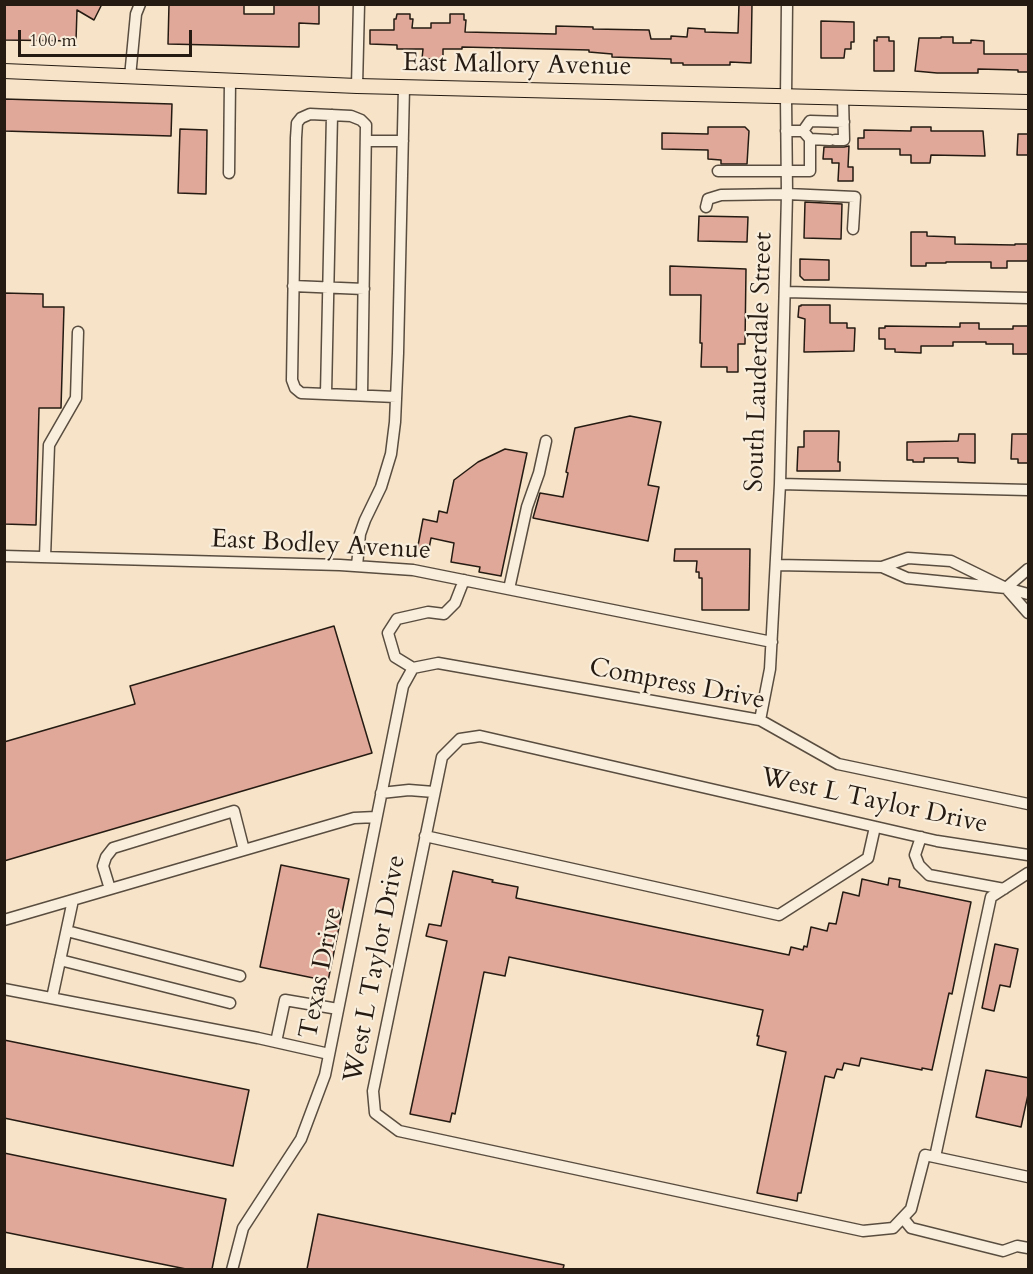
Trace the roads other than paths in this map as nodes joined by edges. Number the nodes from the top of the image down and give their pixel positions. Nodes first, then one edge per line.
1 (140, 4) edge
2 (359, 4) edge
3 (787, 4) edge
4 (4, 71) edge
5 (130, 76) junction
6 (230, 81) junction
7 (357, 86) junction
8 (404, 87) junction
9 (786, 97) junction
10 (843, 98) junction
11 (1029, 102) edge
12 (332, 115) junction
13 (844, 122) junction
14 (786, 131) junction
15 (807, 135) junction
16 (367, 141) junction
17 (403, 141) junction
18 (717, 171) dead end
19 (787, 171) junction
20 (229, 173) dead end
21 (787, 194) junction
22 (706, 207) dead end
23 (853, 229) dead end
24 (293, 286) junction
25 (328, 288) junction
26 (364, 289) junction
27 (786, 292) junction
28 (1029, 298) edge
29 (78, 332) dead end
30 (326, 394) junction
31 (362, 395) junction
32 (396, 397) junction
33 (546, 441) dead end
34 (780, 484) junction
35 (1029, 490) edge
36 (4, 556) edge
37 (45, 557) junction
38 (776, 565) junction
39 (357, 566) junction
40 (882, 567) junction
41 (1029, 569) edge
42 (464, 580) junction
43 (1006, 588) junction
44 (510, 589) junction
45 (1029, 594) edge
46 (1029, 613) edge
47 (772, 642) junction
48 (413, 668) junction
49 (760, 720) junction
50 (434, 792) junction
51 (381, 793) junction
52 (1029, 804) edge
53 (376, 818) junction
54 (874, 827) junction
55 (425, 836) junction
56 (921, 837) junction
57 (244, 850) junction
58 (1029, 855) edge
59 (1029, 873) edge
60 (110, 889) junction
61 (1004, 889) junction
62 (74, 900) junction
63 (4, 920) edge
64 (67, 931) junction
65 (60, 960) junction
66 (240, 976) dead end
67 (4, 989) edge
68 (52, 999) junction
69 (230, 1003) dead end
70 (338, 1008) junction
71 (276, 1042) junction
72 (329, 1054) junction
73 (935, 1157) junction
74 (1029, 1177) edge
75 (903, 1218) junction
76 (1029, 1248) edge
77 (232, 1269) edge

1 - 5 street
2 - 7 street
3 - 9 street, South Lauderdale Street
4 - 5 main road, East Mallory Avenue
5 - 6 main road, East Mallory Avenue
6 - 7 main road, East Mallory Avenue
6 - 20 street
7 - 8 main road, East Mallory Avenue
8 - 9 main road, East Mallory Avenue
8 - 17 street
9 - 10 main road, East Mallory Avenue
9 - 14 street, South Lauderdale Street
10 - 11 main road, East Mallory Avenue
10 - 13 street
12 - 16 street
12 - 24 street
12 - 25 street
13 - 15 street
13 - 15 street
14 - 15 street
14 - 19 street, South Lauderdale Street
15 - 19 street
16 - 17 street
16 - 26 street
17 - 32 street
18 - 19 street
19 - 21 street, South Lauderdale Street
21 - 22 street
21 - 23 street
21 - 27 street, South Lauderdale Street
24 - 25 street
24 - 30 street
25 - 26 street
25 - 30 street
26 - 31 street
27 - 28 street
27 - 34 street, South Lauderdale Street
29 - 37 street
30 - 31 street
31 - 32 street
32 - 39 street
33 - 44 street
34 - 35 street
34 - 38 street, South Lauderdale Street
36 - 37 street, East Bodley Avenue
37 - 39 street, East Bodley Avenue
38 - 40 street
38 - 47 street, South Lauderdale Street
39 - 42 street, East Bodley Avenue
40 - 43 street
40 - 43 street
41 - 43 street
42 - 44 street, East Bodley Avenue
42 - 48 street
43 - 45 street
43 - 46 street
44 - 47 street, East Bodley Avenue
47 - 49 street, South Lauderdale Street
48 - 49 street, Compress Drive
48 - 51 street, Texas Drive
49 - 52 street, Compress Drive
50 - 51 street
50 - 54 street, West L Taylor Drive
50 - 55 street, West L Taylor Drive
51 - 53 street, Texas Drive
53 - 57 street
53 - 70 street, Texas Drive
54 - 55 street
54 - 56 street, West L Taylor Drive
55 - 75 street, West L Taylor Drive
56 - 58 street, West L Taylor Drive
56 - 61 street
57 - 60 street
57 - 60 street
59 - 61 street
60 - 62 street
61 - 73 street
62 - 63 street
62 - 64 street
64 - 65 street
64 - 66 street
65 - 68 street
65 - 69 street
67 - 68 street
68 - 71 street
70 - 71 street
70 - 72 street, Texas Drive
71 - 72 street
72 - 77 street, Texas Drive
73 - 74 street
73 - 75 street
75 - 76 street

